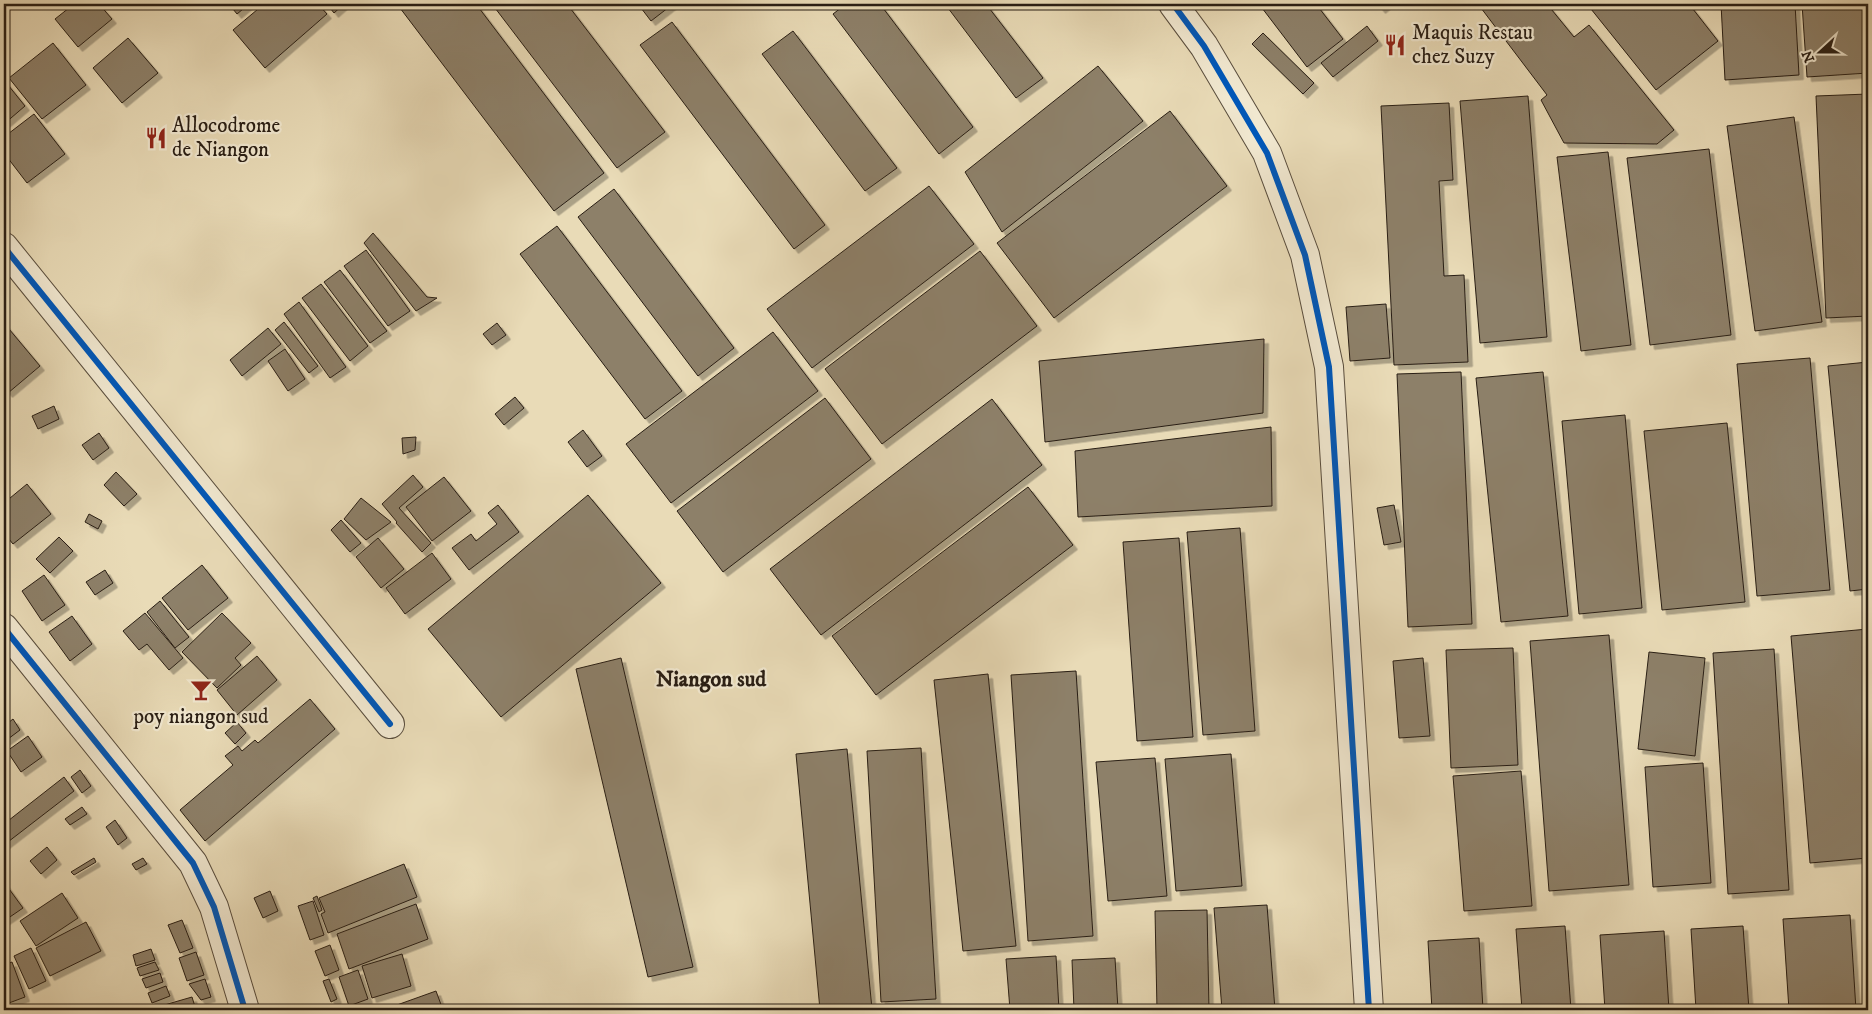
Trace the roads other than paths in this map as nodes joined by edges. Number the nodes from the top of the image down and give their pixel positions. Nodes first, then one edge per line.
1 (1173, 4) edge
2 (4, 247) edge
3 (4, 628) edge
4 (390, 724) dead end
5 (245, 1010) edge
6 (1369, 1010) edge

1 - 6 street
2 - 4 street
3 - 5 street

